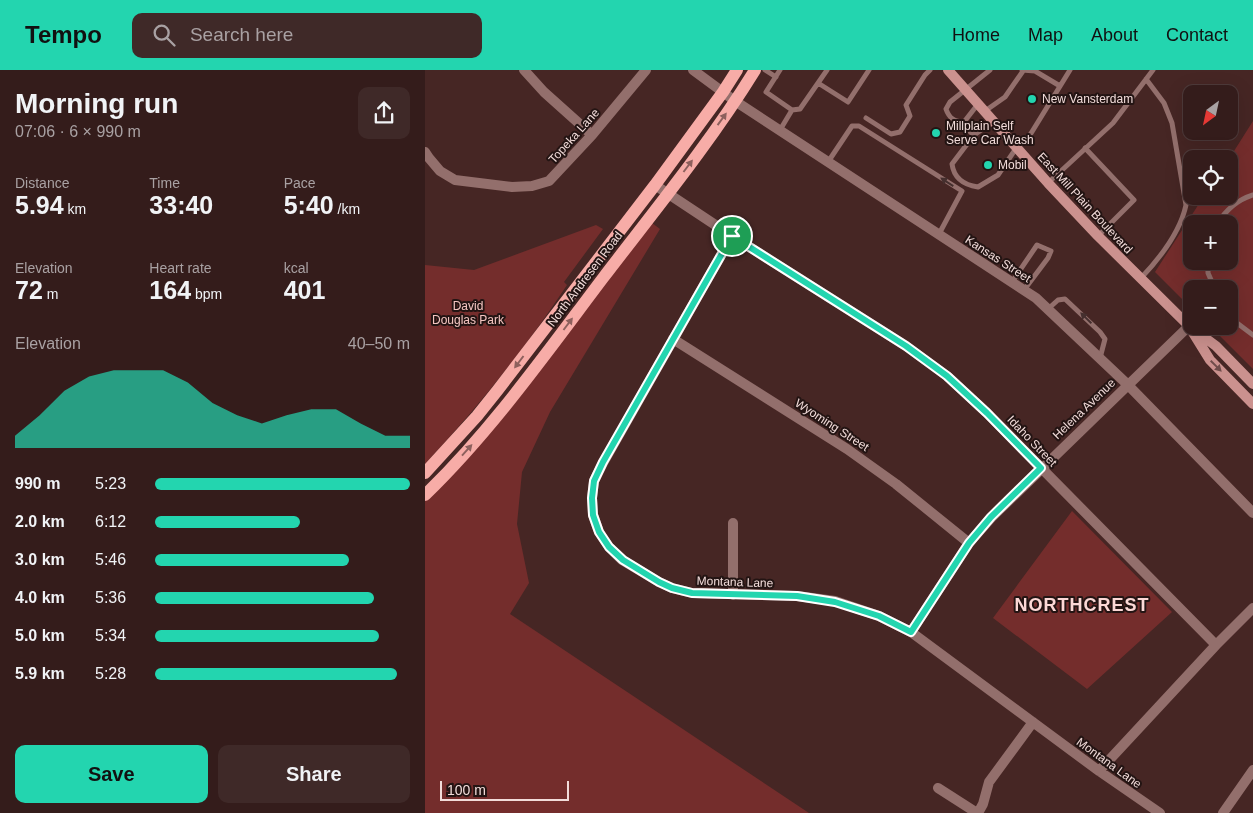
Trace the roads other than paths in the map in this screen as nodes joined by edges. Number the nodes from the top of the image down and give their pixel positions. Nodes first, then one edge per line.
1 (524, 70) edge
2 (646, 70) edge
3 (693, 70) edge
4 (737, 70) edge
5 (755, 70) edge
6 (765, 70) edge
7 (780, 70) edge
8 (869, 70) edge
9 (929, 70) edge
10 (948, 70) edge
11 (990, 70) edge
12 (1022, 70) edge
13 (1070, 70) edge
14 (1153, 70) edge
15 (824, 71) edge
16 (776, 77) junction
17 (1146, 80) junction
18 (818, 83) junction
19 (1059, 86) junction
20 (967, 90) junction
21 (723, 92) junction
22 (735, 101) junction
23 (982, 108) junction
24 (792, 110) junction
25 (866, 118) dead end
26 (963, 122) junction
27 (993, 122) junction
28 (779, 130) junction
29 (592, 135) junction
30 (974, 135) junction
31 (1017, 147) junction
32 (1085, 148) junction
33 (425, 152) edge
34 (828, 162) junction
35 (1048, 183) junction
36 (655, 185) junction
37 (667, 194) junction
38 (1253, 195) edge
39 (1222, 215) edge
40 (939, 235) junction
41 (732, 236) junction
42 (1098, 236) junction
43 (1140, 279) junction
44 (1011, 282) junction
45 (1024, 290) junction
46 (1048, 309) junction
47 (1183, 320) edge
48 (1238, 324) edge
49 (1183, 332) edge
50 (1194, 335) edge
51 (1201, 335) edge
52 (1253, 335) edge
53 (673, 339) junction
54 (1100, 359) junction
55 (1127, 384) junction
56 (1253, 384) edge
57 (1253, 404) edge
58 (1041, 468) junction
59 (425, 473) edge
60 (425, 495) edge
61 (1253, 513) edge
62 (733, 523) dead end
63 (969, 543) junction
64 (733, 595) junction
65 (1253, 608) edge
66 (911, 632) junction
67 (1216, 645) junction
68 (1033, 722) junction
69 (1253, 770) edge
70 (1099, 771) junction
71 (937, 788) dead end
72 (977, 813) edge
73 (1160, 813) edge
74 (1223, 813) edge

1 - 29 street
2 - 29 street, Topeka Lane
3 - 21 street, Kansas Street
4 - 21 main road, North Andresen Road
5 - 22 main road, North Andresen Road
6 - 16 lane
7 - 16 lane
8 - 18 lane
9 - 25 lane
10 - 20 main road, East Mill Plain Boulevard
11 - 20 lane
12 - 19 lane
12 - 23 lane
13 - 19 lane
14 - 17 lane
15 - 18 lane
16 - 24 lane
17 - 32 lane
17 - 43 lane
18 - 24 lane
19 - 31 lane
20 - 23 main road, East Mill Plain Boulevard
20 - 26 lane
21 - 22 street, Kansas Street
21 - 36 main road, North Andresen Road
22 - 28 street, Kansas Street
37 -> 22 main road, North Andresen Road
23 - 26 lane
23 - 27 main road, East Mill Plain Boulevard
24 - 28 lane
26 - 30 lane
27 - 30 lane
27 - 31 main road, East Mill Plain Boulevard
28 - 34 street, Kansas Street
29 - 33 street, Topeka Lane
30 - 31 lane
31 - 35 main road, East Mill Plain Boulevard
32 - 35 lane
32 - 42 lane
34 - 40 street, Kansas Street
40 -> 34 lane
35 - 42 main road, East Mill Plain Boulevard
36 - 37 street, Idaho Street
36 -> 59 main road, North Andresen Road
37 - 41 street, Idaho Street
60 -> 37 main road, North Andresen Road
38 - 39 lane
40 - 44 street, Kansas Street
41 - 53 street, Montana Lane
41 - 58 street, Idaho Street
42 - 43 main road, East Mill Plain Boulevard
43 - 47 main road, East Mill Plain Boulevard
44 - 45 street, Kansas Street
44 - 45 lane
45 - 46 street, Kansas Street
46 - 54 street, Kansas Street
54 -> 46 lane
48 - 52 lane
49 - 55 street, Helena Avenue
50 -> 57 main road, East Mill Plain Boulevard
51 - 56 main road, East Mill Plain Boulevard
53 - 63 street, Wyoming Street
53 - 64 street, Montana Lane
54 - 55 street, Kansas Street
55 - 58 street, Helena Avenue
55 - 61 street, Kansas Street
58 - 63 street, Helena Avenue
58 - 67 street, Idaho Street
62 - 64 street
63 - 66 street, Helena Avenue
64 - 66 street, Montana Lane
65 - 67 street
66 - 68 street, Montana Lane
67 - 70 street
68 - 70 street, Montana Lane
68 - 72 street
69 - 74 street
70 - 73 street, Montana Lane
71 - 72 street

